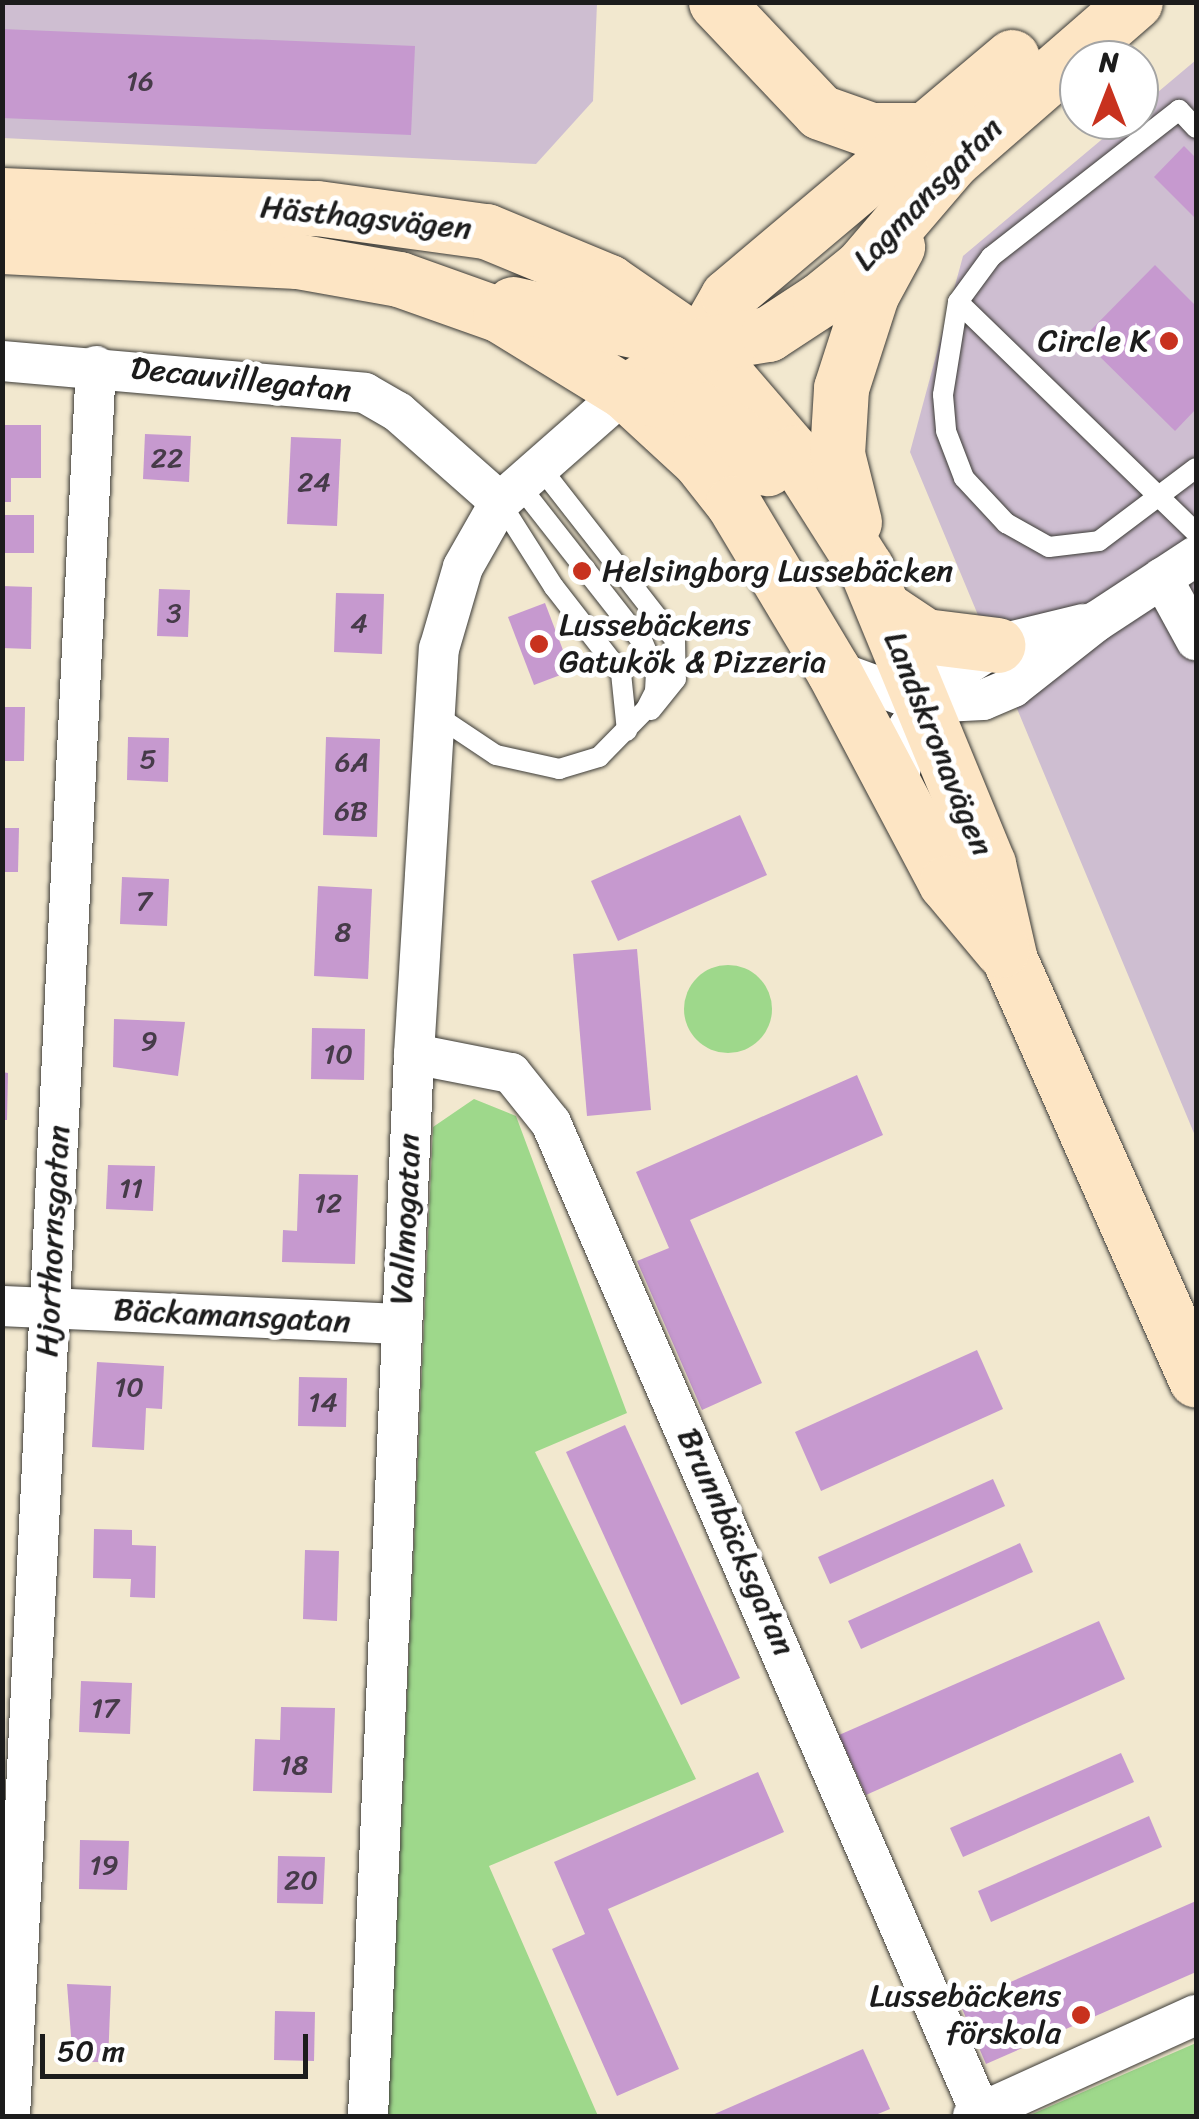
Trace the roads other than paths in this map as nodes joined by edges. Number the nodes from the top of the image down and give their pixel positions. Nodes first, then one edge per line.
1 (716, 2) edge
2 (1078, 2) edge
3 (1135, 2) edge
4 (1196, 128) edge
5 (926, 130) junction
6 (930, 188) junction
7 (2, 195) edge
8 (2, 246) edge
9 (399, 279) junction
10 (958, 302) junction
11 (700, 345) junction
12 (2, 361) edge
13 (96, 366) junction
14 (625, 392) junction
15 (1196, 468) edge
16 (519, 485) junction
17 (1162, 498) junction
18 (1196, 532) edge
19 (1196, 556) edge
20 (1162, 578) junction
21 (874, 588) junction
22 (1096, 621) junction
23 (1196, 640) edge
24 (997, 645) junction
25 (833, 670) junction
26 (923, 703) junction
27 (434, 714) junction
28 (627, 731) junction
29 (897, 789) junction
30 (1010, 960) junction
31 (414, 1054) junction
32 (2, 1306) edge
33 (50, 1308) junction
34 (402, 1324) junction
35 (1196, 1380) edge
36 (1196, 2015) edge
37 (979, 2115) edge
38 (10, 2116) edge
39 (368, 2116) edge

1 - 5 main road
2 - 5 main road, Lagmansgatan
3 - 6 main road, Lagmansgatan
4 - 10 lane
5 - 11 main road, Lagmansgatan
6 - 11 main road, Lagmansgatan
6 - 21 main road
7 - 11 main road, Hästhagsvägen
8 - 9 main road, Hästhagsvägen
9 - 11 main road
9 - 14 main road, Hästhagsvägen
10 - 17 lane
10 - 17 lane
11 - 14 main road, Lagmansgatan
11 - 21 main road, Landskronavägen
12 - 13 street, Decauvillegatan
13 - 16 street, Decauvillegatan
13 - 33 street, Hjorthornsgatan
14 - 16 street, Vallmogatan
14 - 21 main road
14 - 25 main road, Landskronavägen
15 - 17 lane
16 - 27 street, Vallmogatan
16 - 28 lane
16 - 28 lane
16 - 28 lane
17 - 18 lane
19 - 20 street
20 - 22 street
20 - 23 street
21 - 24 main road
21 - 26 main road, Landskronavägen
22 - 24 street
22 - 26 street
24 - 26 street
25 - 26 street
25 - 29 main road, Landskronavägen
26 - 29 street
26 - 30 main road, Landskronavägen
27 - 28 lane
27 - 31 street, Vallmogatan
29 - 30 main road, Landskronavägen
30 - 35 main road, Landskronavägen
31 - 34 street, Vallmogatan
31 - 37 street, Brunnbäcksgatan
32 - 33 street, Bäckamansgatan
33 - 34 street, Bäckamansgatan
33 - 38 street, Hjorthornsgatan
34 - 39 street, Vallmogatan
36 - 37 street, Brunnbäcksgatan

